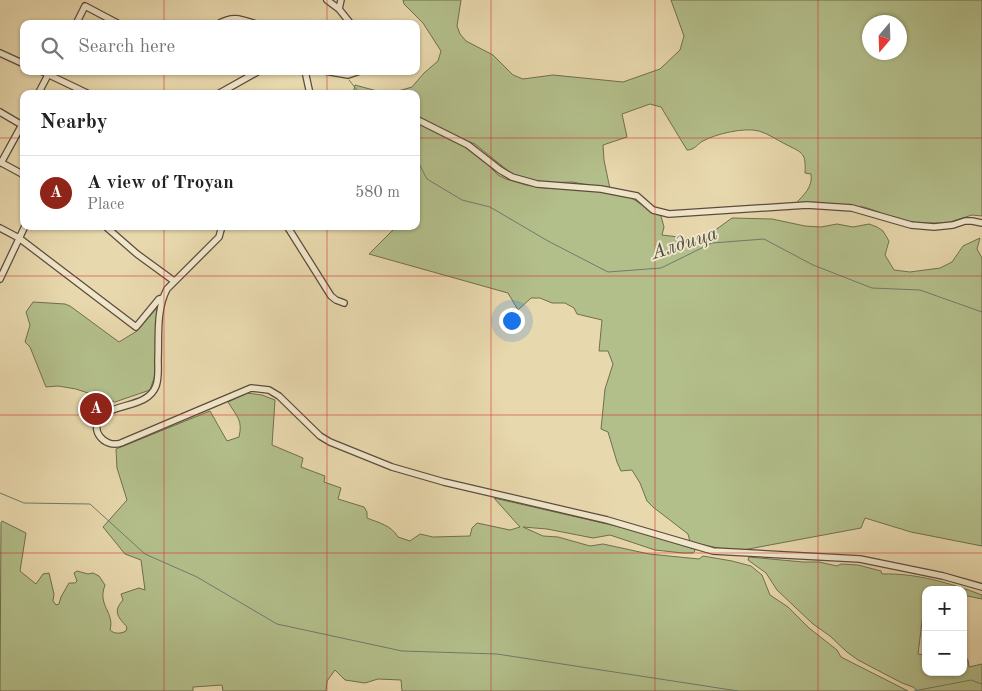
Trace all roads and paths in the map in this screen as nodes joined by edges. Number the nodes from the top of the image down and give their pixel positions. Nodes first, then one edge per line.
1 (327, 0) edge
2 (342, 0) edge
3 (339, 9) junction
4 (78, 20) edge
5 (111, 20) edge
6 (224, 20) edge
7 (242, 20) edge
8 (348, 20) edge
9 (0, 52) edge
10 (20, 62) edge
11 (48, 75) edge
12 (53, 75) edge
13 (252, 75) edge
14 (306, 75) edge
15 (40, 90) edge
16 (81, 90) edge
17 (225, 90) edge
18 (309, 90) edge
19 (0, 112) edge
20 (420, 121) edge
21 (20, 122) edge
22 (20, 128) edge
23 (1, 162) edge
24 (20, 173) edge
25 (982, 223) edge
26 (0, 228) edge
27 (23, 230) edge
28 (110, 230) edge
29 (221, 230) edge
30 (290, 230) edge
31 (19, 238) junction
32 (0, 279) edge
33 (174, 280) junction
34 (162, 298) junction
35 (344, 303) dead end
36 (982, 587) edge

1 - 3 street
2 - 3 street
3 - 8 street
4 - 5 street
6 - 7 street
9 - 10 street
11 - 15 street
12 - 16 street
13 - 17 street
14 - 18 street
19 - 21 street
20 - 25 street
22 - 23 street
23 - 24 street
26 - 31 street
27 - 31 street
28 - 33 street
29 - 33 street
30 - 35 street
31 - 32 street
31 - 34 street
33 - 34 street
34 - 36 street

